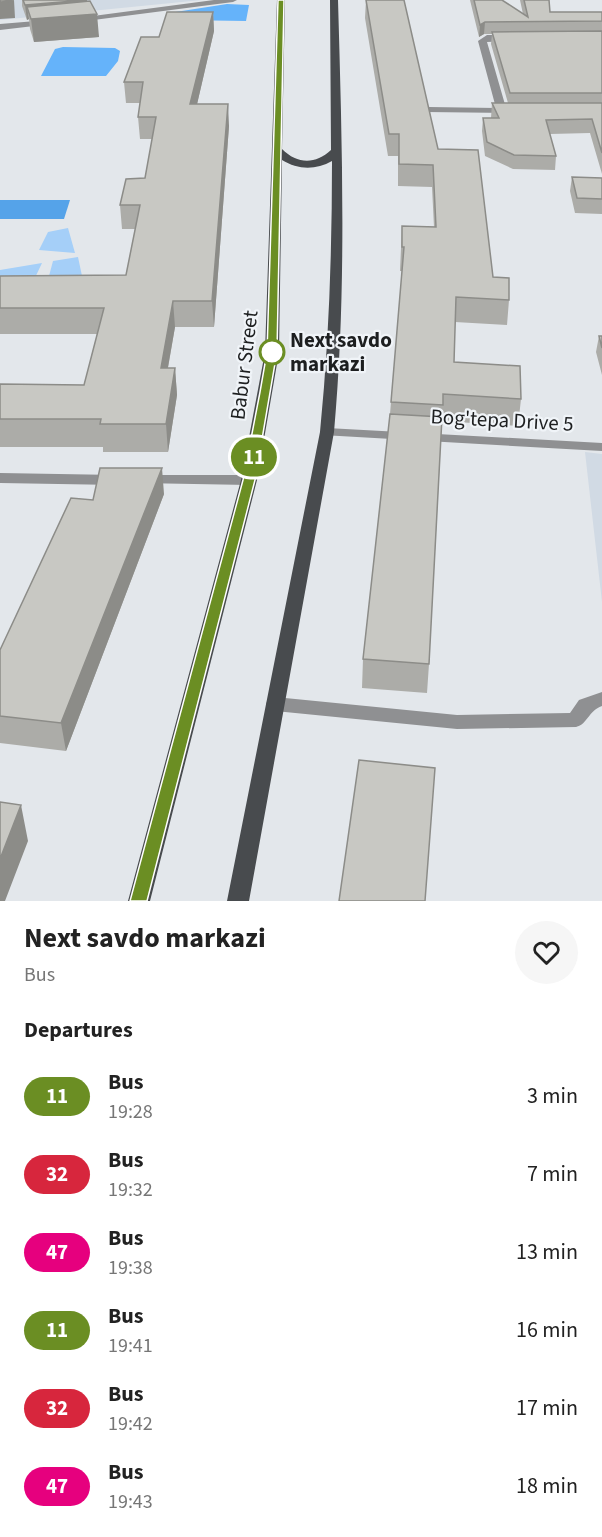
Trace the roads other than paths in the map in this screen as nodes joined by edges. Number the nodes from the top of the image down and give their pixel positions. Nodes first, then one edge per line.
1 (233, 0) edge
2 (281, 0) edge
3 (334, 0) edge
4 (68, 21) edge
5 (56, 22) edge
6 (0, 27) edge
7 (521, 38) edge
8 (429, 110) edge
9 (502, 111) junction
10 (524, 111) edge
11 (278, 150) dead end
12 (337, 152) junction
13 (327, 432) junction
14 (602, 447) edge
15 (0, 478) edge
16 (249, 480) junction
17 (602, 699) edge
18 (275, 704) junction
19 (139, 901) edge
20 (237, 901) edge

1 - 4 street
2 - 16 main road, Babur Street
3 - 12 main road
5 - 6 street
7 - 9 street
8 - 9 street
9 - 10 street
11 - 12 main road
12 - 13 main road
13 - 14 street, Bog'tepa Drive 5
13 - 18 main road
15 - 16 street
16 - 19 main road, Babur Street
17 - 18 street
18 - 20 main road

